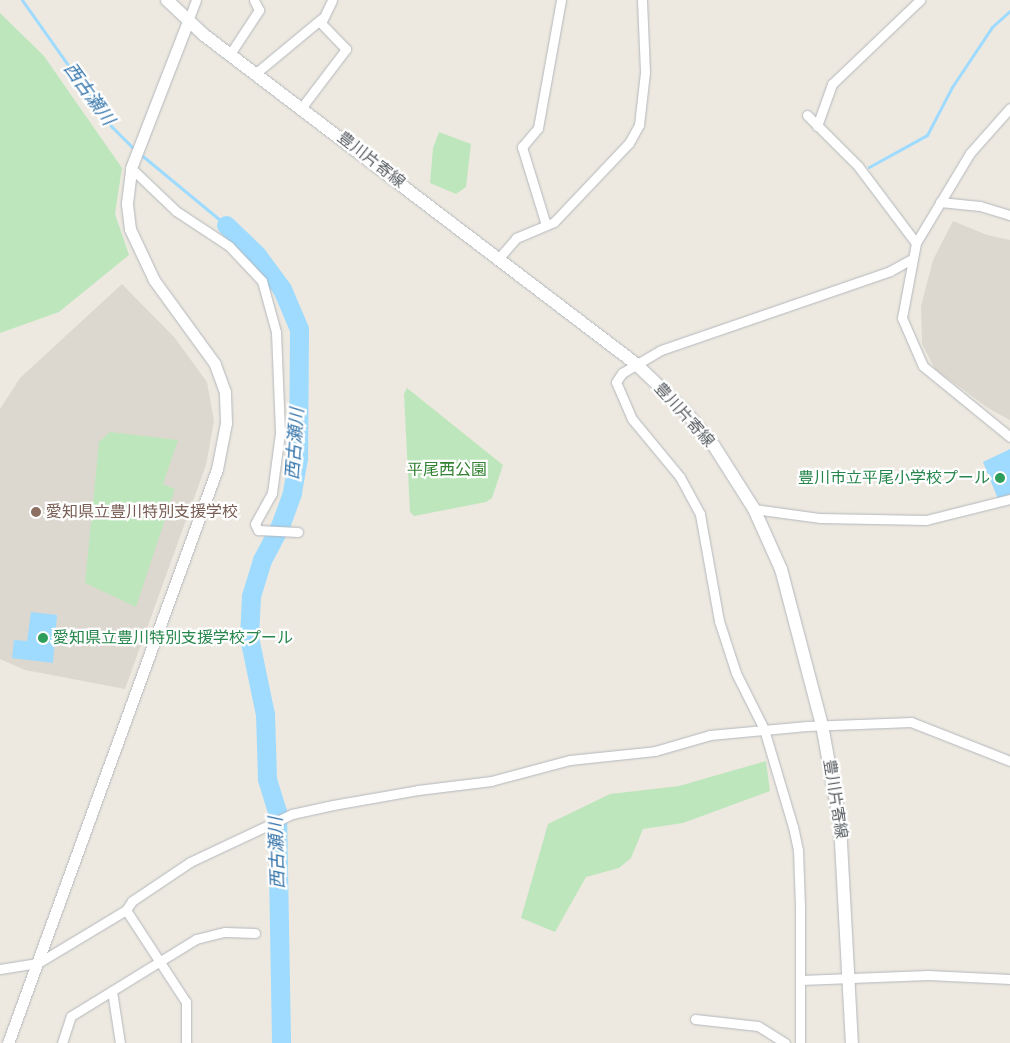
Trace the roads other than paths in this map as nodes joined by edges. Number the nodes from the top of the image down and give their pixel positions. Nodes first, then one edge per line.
1 (167, 0) edge
2 (196, 0) edge
3 (254, 0) edge
4 (332, 0) edge
5 (561, 0) edge
6 (642, 0) edge
7 (920, 0) edge
8 (321, 18) junction
9 (188, 21) junction
10 (230, 54) junction
11 (256, 73) junction
12 (302, 107) junction
13 (1010, 108) edge
14 (807, 114) dead end
15 (817, 126) junction
16 (133, 164) junction
17 (940, 202) junction
18 (1010, 215) edge
19 (546, 225) junction
20 (916, 242) junction
21 (498, 259) junction
22 (910, 260) junction
23 (636, 364) junction
24 (1010, 437) edge
25 (1010, 499) edge
26 (754, 509) junction
27 (298, 532) dead end
28 (822, 725) junction
29 (764, 729) junction
30 (1010, 761) edge
31 (126, 910) junction
32 (255, 933) dead end
33 (160, 961) junction
34 (38, 963) junction
35 (0, 968) edge
36 (848, 978) junction
37 (801, 980) junction
38 (1010, 980) edge
39 (112, 991) junction
40 (694, 1019) dead end
41 (8, 1043) edge
42 (62, 1043) edge
43 (120, 1043) edge
44 (186, 1043) edge
45 (785, 1043) edge
46 (800, 1043) edge
47 (852, 1043) edge

1 - 9 main road, 豊川片寄線
2 - 9 street
3 - 10 street
4 - 8 street
5 - 19 street
6 - 19 street
7 - 15 street
8 - 11 street
8 - 12 street
9 - 10 main road, 豊川片寄線
9 - 16 street
10 - 11 main road, 豊川片寄線
11 - 12 main road, 豊川片寄線
12 - 21 main road, 豊川片寄線
13 - 17 street
14 - 15 street
15 - 20 street
16 - 27 street
16 - 34 street
17 - 18 street
17 - 20 street
19 - 21 street
20 - 22 street
21 - 23 main road, 豊川片寄線
22 - 23 street
22 - 24 street
23 - 26 main road, 豊川片寄線
23 - 29 street
25 - 26 street
26 - 28 main road, 豊川片寄線
28 - 29 street
28 - 30 street
28 - 36 main road, 豊川片寄線
29 - 31 street
29 - 37 street
31 - 33 street
31 - 34 street
32 - 33 street
33 - 39 street
33 - 44 street
34 - 35 street
34 - 41 street
36 - 37 street
36 - 38 street
36 - 47 main road, 豊川片寄線
37 - 46 street
39 - 42 street
39 - 43 street
40 - 45 street

